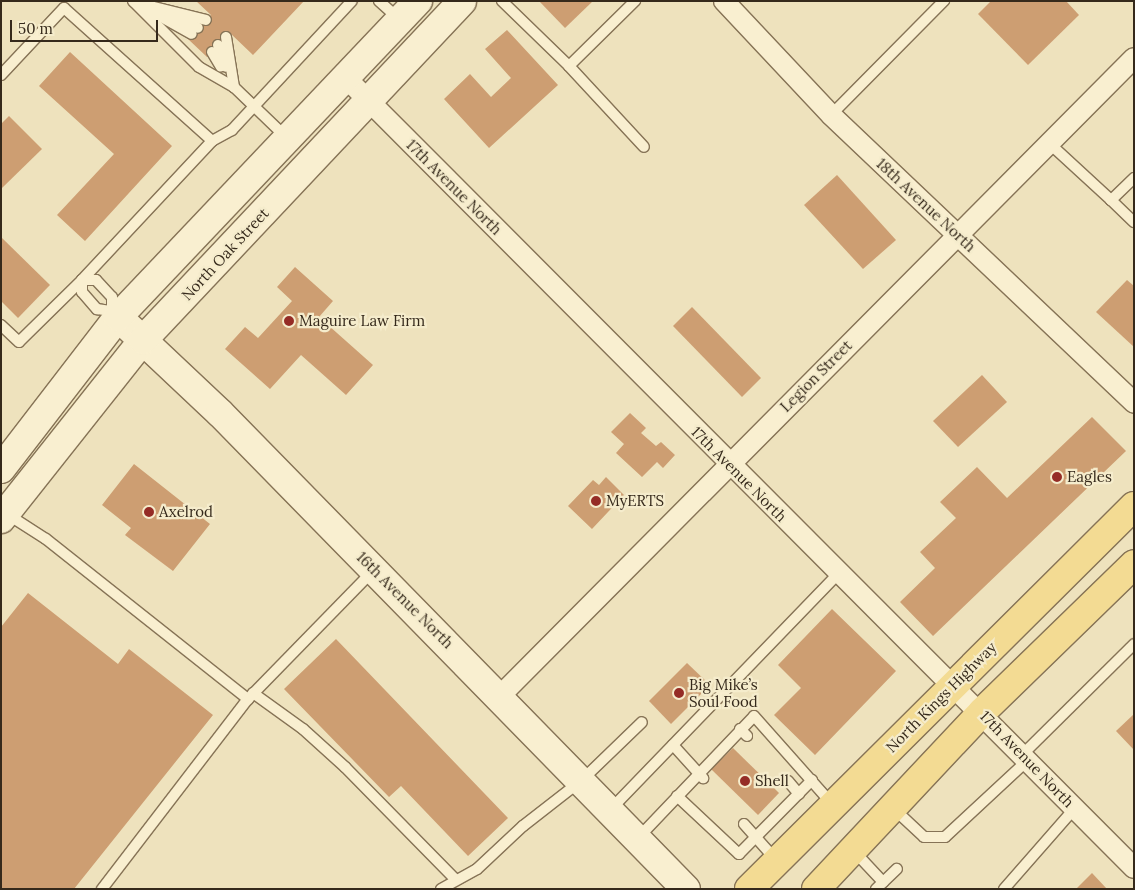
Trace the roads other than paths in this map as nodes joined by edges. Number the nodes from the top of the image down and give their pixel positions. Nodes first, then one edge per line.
1 (133, 1) edge
2 (352, 1) edge
3 (379, 1) edge
4 (462, 1) edge
5 (502, 1) edge
6 (635, 1) edge
7 (724, 1) edge
8 (944, 1) edge
9 (409, 11) edge
10 (206, 20) dead end
11 (195, 31) dead end
12 (226, 37) dead end
13 (215, 48) dead end
14 (1134, 58) edge
15 (569, 66) junction
16 (1, 75) edge
17 (346, 78) junction
18 (234, 87) junction
19 (369, 101) junction
20 (255, 106) junction
21 (831, 115) junction
22 (288, 139) junction
23 (212, 141) junction
24 (1049, 143) junction
25 (644, 147) dead end
26 (1134, 178) edge
27 (1111, 200) junction
28 (1134, 222) edge
29 (957, 234) junction
30 (82, 280) junction
31 (115, 314) junction
32 (1, 325) edge
33 (143, 340) junction
34 (1134, 403) edge
35 (728, 464) junction
36 (1, 469) edge
37 (1134, 506) edge
38 (3, 514) edge
39 (1134, 564) edge
40 (375, 570) junction
41 (838, 573) junction
42 (1134, 644) edge
43 (953, 686) junction
44 (251, 696) junction
45 (500, 696) junction
46 (982, 712) junction
47 (642, 722) dead end
48 (673, 745) junction
49 (1026, 757) junction
50 (701, 775) junction
51 (582, 780) junction
52 (812, 780) junction
53 (788, 781) dead end
54 (799, 794) junction
55 (676, 796) junction
56 (833, 805) junction
57 (892, 807) junction
58 (1075, 808) junction
59 (611, 809) junction
60 (744, 824) dead end
61 (637, 838) junction
62 (756, 838) junction
63 (853, 849) junction
64 (778, 861) junction
65 (1134, 868) edge
66 (897, 869) dead end
67 (456, 880) junction
68 (880, 885) edge
69 (102, 889) edge
70 (441, 889) edge
71 (686, 889) edge
72 (749, 889) edge
73 (816, 889) edge
74 (1004, 889) edge

1 - 10 lane
1 - 11 lane
1 - 18 lane
2 - 20 lane
3 - 9 lane
4 - 19 main road, North Oak Street
5 - 15 lane
6 - 15 lane
7 - 21 street, 18th Avenue North
8 - 21 lane
9 - 17 main road
12 - 18 lane
13 - 18 lane
14 - 24 street, Legion Street
15 - 25 lane
16 - 23 lane
17 - 19 street, 17th Avenue North
17 - 22 main road
18 - 20 lane
19 - 33 main road, North Oak Street
19 - 35 street, 17th Avenue North
20 - 22 lane
20 - 23 lane
21 - 29 street, 18th Avenue North
22 - 31 main road
23 - 30 lane
24 - 27 lane
24 - 29 street, Legion Street
26 - 27 lane
27 - 28 lane
29 - 34 street, 18th Avenue North
29 - 35 street, Legion Street
30 - 31 lane
30 - 31 lane
30 - 32 lane
31 - 33 main road, 16th Avenue North
31 - 36 main road
33 - 38 main road, North Oak Street
33 - 40 main road, 16th Avenue North
35 - 41 street, 17th Avenue North
35 - 45 street, Legion Street
37 - 43 main road, North Kings Highway
38 - 44 lane
39 - 46 main road
40 - 44 lane
40 - 45 main road, 16th Avenue North
41 - 43 street, 17th Avenue North
41 - 48 lane
42 - 49 lane
43 - 46 street, 17th Avenue North
43 - 56 main road, North Kings Highway
44 - 67 lane
44 - 69 lane
45 - 51 main road, 16th Avenue North
46 - 49 street, 17th Avenue North
46 - 57 main road
47 - 51 lane
48 - 50 lane
48 - 59 lane
49 - 57 lane
49 - 58 street, 17th Avenue North
50 - 52 lane
50 - 55 lane
51 - 59 main road, 16th Avenue North
51 - 67 lane
52 - 54 lane
52 - 56 lane
53 - 54 lane
54 - 62 lane
55 - 61 lane
55 - 62 lane
56 - 64 main road, North Kings Highway
57 - 63 main road
58 - 65 street, 17th Avenue North
58 - 74 lane
59 - 61 main road, 16th Avenue North
60 - 62 lane
61 - 71 main road, 16th Avenue North
62 - 64 lane
63 - 68 lane
63 - 73 main road
64 - 72 main road, North Kings Highway
66 - 68 lane
67 - 70 lane

